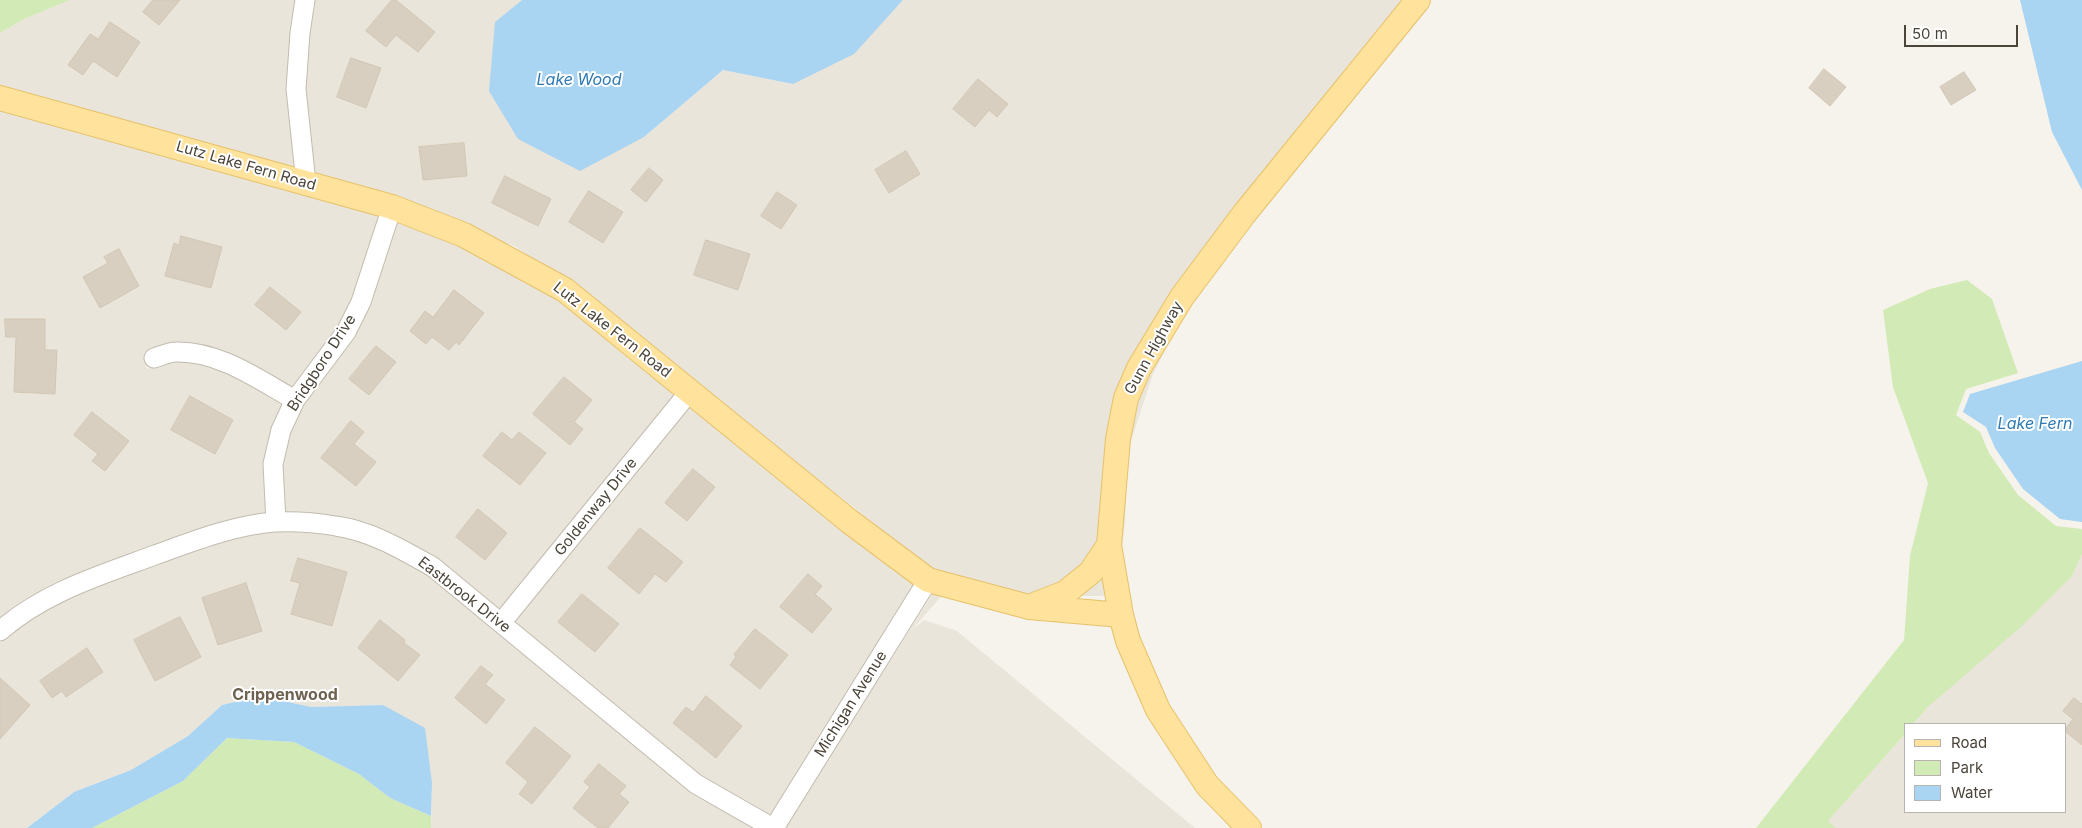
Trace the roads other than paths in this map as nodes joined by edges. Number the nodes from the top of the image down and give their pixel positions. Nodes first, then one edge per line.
1 (305, 0) edge
2 (1418, 0) edge
3 (0, 98) edge
4 (306, 183) junction
5 (392, 207) junction
6 (154, 358) dead end
7 (690, 391) junction
8 (295, 400) junction
9 (276, 522) junction
10 (1108, 545) junction
11 (928, 580) junction
12 (1029, 607) junction
13 (1121, 615) junction
14 (501, 623) junction
15 (0, 631) edge
16 (774, 828) edge
17 (1249, 828) edge

1 - 4 street
2 - 10 main road, Gunn Highway
3 - 4 main road, Lutz Lake Fern Road
4 - 5 main road, Lutz Lake Fern Road
5 - 7 main road, Lutz Lake Fern Road
5 - 8 street, Bridgboro Drive
6 - 8 street
7 - 11 main road, Lutz Lake Fern Road
7 - 14 street, Goldenway Drive
8 - 9 street, Bridgboro Drive
9 - 14 street, Eastbrook Drive
9 - 15 street, Eastbrook Drive
10 - 12 main road
10 - 13 main road, Gunn Highway
11 - 12 main road, Lutz Lake Fern Road
11 - 16 street, Michigan Avenue
12 - 13 main road, Lutz Lake Fern Road
13 - 17 main road, Gunn Highway
14 - 16 street, Eastbrook Drive

